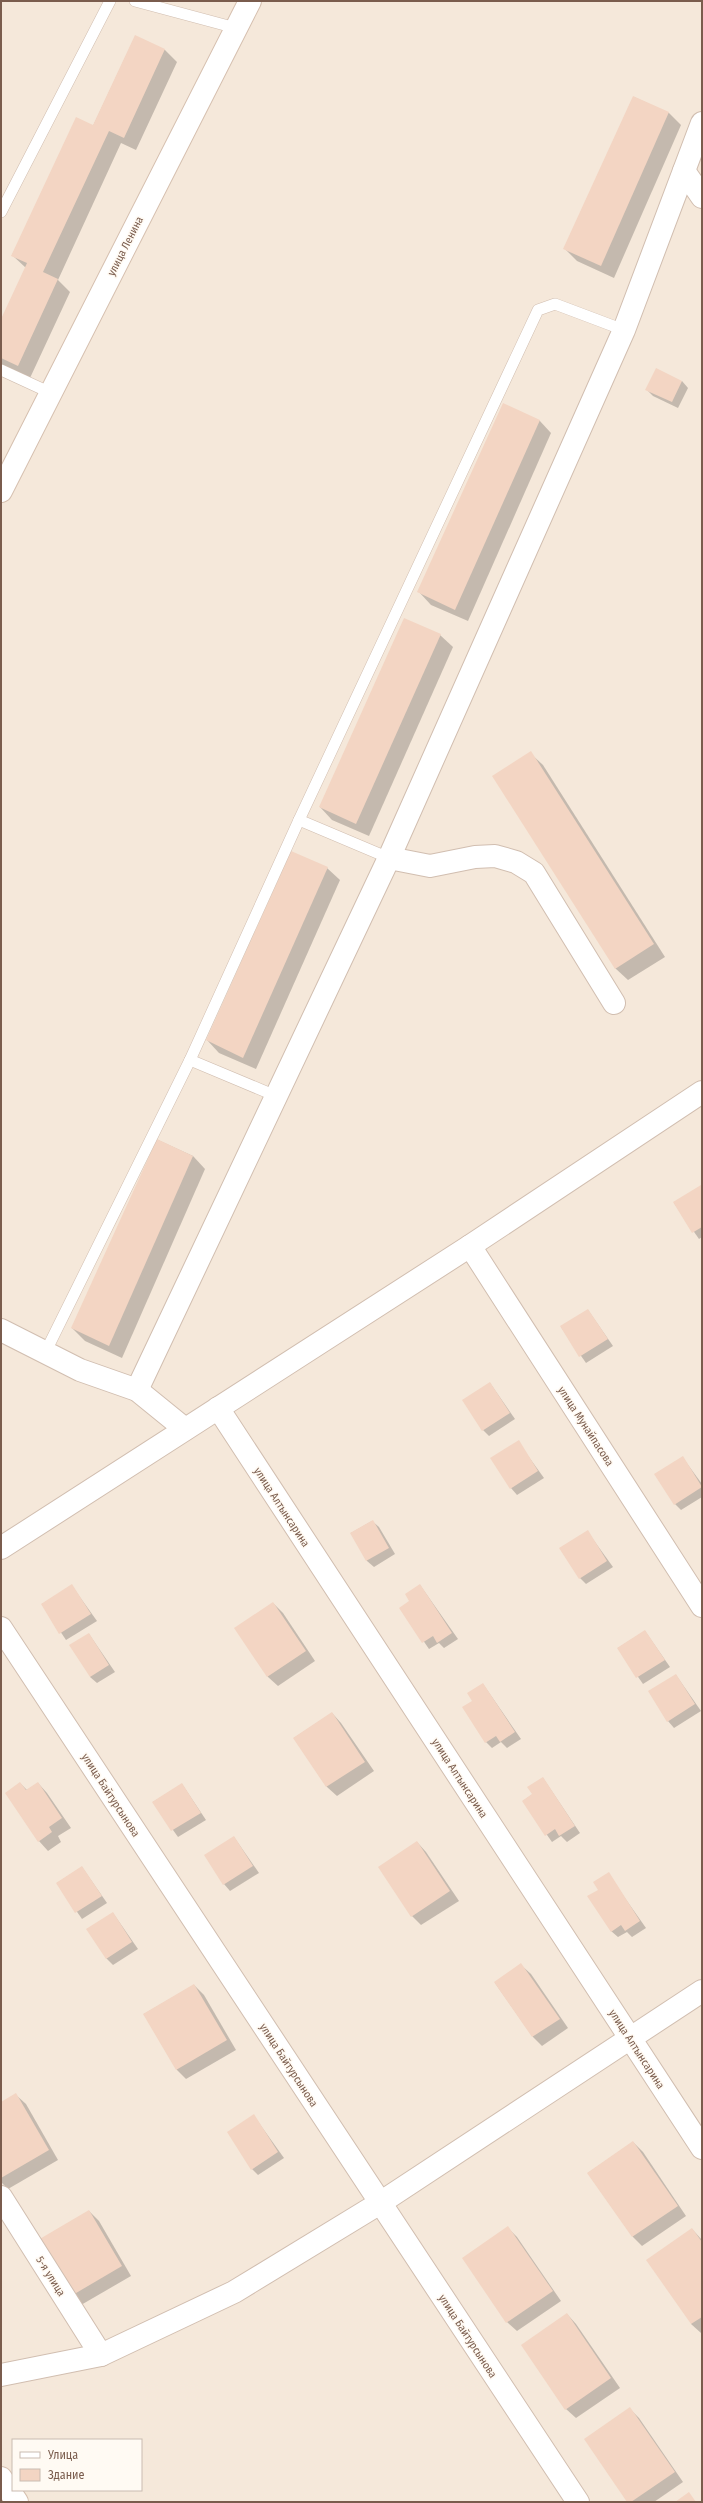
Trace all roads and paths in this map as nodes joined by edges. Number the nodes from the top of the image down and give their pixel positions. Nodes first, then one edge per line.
1 (110, 1) edge
2 (135, 1) edge
3 (250, 1) edge
4 (236, 28) junction
5 (702, 123) edge
6 (684, 171) junction
7 (702, 197) edge
8 (1, 212) edge
9 (624, 330) junction
10 (1, 370) edge
11 (51, 393) junction
12 (1, 491) edge
13 (299, 820) junction
14 (389, 858) junction
15 (614, 1003) dead end
16 (190, 1060) junction
17 (702, 1092) edge
18 (276, 1096) junction
19 (470, 1246) junction
20 (1, 1330) edge
21 (45, 1353) junction
22 (137, 1390) junction
23 (218, 1408) junction
24 (185, 1429) junction
25 (1, 1548) edge
26 (702, 1606) edge
27 (1, 1628) edge
28 (702, 1991) edge
29 (630, 2038) junction
30 (702, 2148) edge
31 (1, 2197) edge
32 (380, 2203) junction
33 (100, 2355) junction
34 (1, 2375) edge
35 (1, 2478) edge
36 (17, 2502) edge
37 (578, 2502) edge

1 - 8 lane
2 - 4 lane
3 - 4 street, улица Ленина
4 - 11 street, улица Ленина
5 - 6 street
6 - 7 street
6 - 9 street
9 - 13 lane
9 - 14 street
10 - 11 lane
11 - 12 street, улица Ленина
13 - 14 lane
13 - 16 lane
14 - 15 street
14 - 18 street
16 - 18 lane
16 - 21 lane
17 - 19 street
18 - 22 street
19 - 23 street
19 - 26 street, улица Мунайпасова
20 - 21 street
21 - 22 street
22 - 24 street
23 - 24 street
23 - 29 street, улица Алтынсарина
24 - 25 street
27 - 32 street, улица Байтурсынова
28 - 29 street
29 - 30 street, улица Алтынсарина
29 - 32 street
31 - 33 street, 5-я улица
32 - 33 street
32 - 37 street, улица Байтурсынова
33 - 34 street
35 - 36 street

